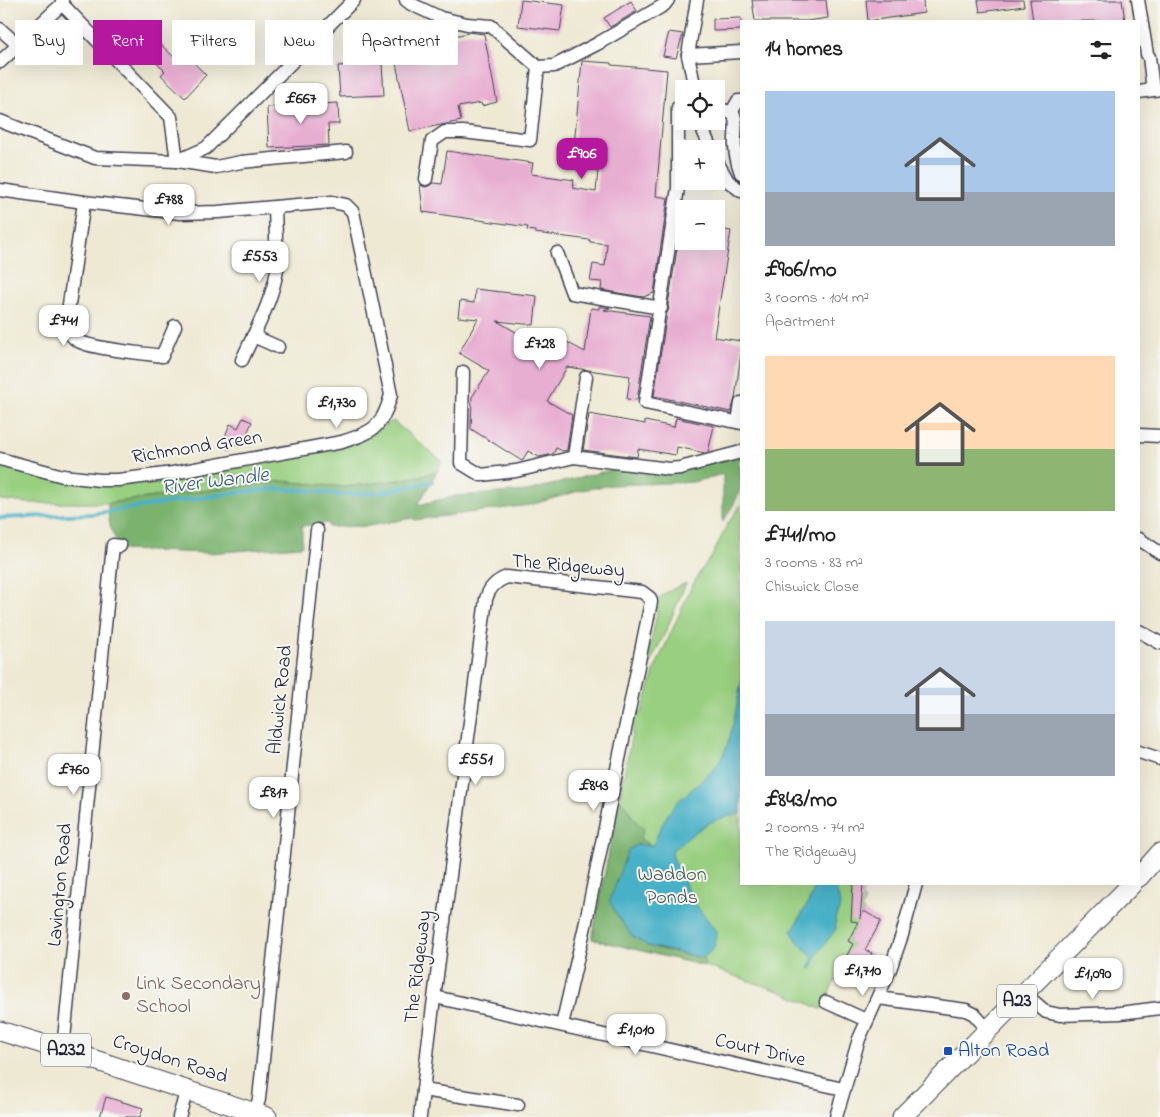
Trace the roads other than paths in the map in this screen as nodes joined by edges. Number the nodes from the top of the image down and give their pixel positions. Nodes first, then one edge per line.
1 (354, 0) edge
2 (406, 0) edge
3 (668, 0) edge
4 (697, 0) edge
5 (1138, 0) edge
6 (62, 2) edge
7 (44, 20) edge
8 (0, 29) edge
9 (15, 42) edge
10 (15, 48) edge
11 (740, 52) edge
12 (688, 55) junction
13 (1149, 61) edge
14 (0, 62) edge
15 (538, 67) junction
16 (693, 80) edge
17 (1157, 90) edge
18 (1140, 92) edge
19 (740, 101) edge
20 (725, 110) edge
21 (730, 113) junction
22 (0, 122) edge
23 (678, 130) edge
24 (346, 152) dead end
25 (176, 161) junction
26 (740, 169) edge
27 (725, 176) edge
28 (426, 179) dead end
29 (740, 189) edge
30 (0, 190) edge
31 (84, 202) junction
32 (275, 207) junction
33 (557, 253) dead end
34 (660, 308) junction
35 (175, 326) dead end
36 (253, 336) junction
37 (278, 347) dead end
38 (242, 360) dead end
39 (463, 372) dead end
40 (586, 377) dead end
41 (740, 422) edge
42 (1140, 435) edge
43 (1160, 436) edge
44 (740, 452) edge
45 (574, 457) junction
46 (0, 459) edge
47 (317, 530) dead end
48 (1140, 540) edge
49 (117, 546) dead end
50 (1160, 553) edge
51 (1140, 632) edge
52 (1160, 643) edge
53 (1140, 752) edge
54 (1160, 759) edge
55 (1160, 853) edge
56 (1140, 876) edge
57 (916, 885) edge
58 (1131, 885) edge
59 (1025, 994) junction
60 (435, 997) junction
61 (878, 998) junction
62 (826, 1002) dead end
63 (1160, 1008) edge
64 (866, 1020) junction
65 (562, 1025) junction
66 (988, 1030) junction
67 (0, 1033) edge
68 (63, 1049) junction
69 (843, 1089) junction
70 (187, 1090) junction
71 (423, 1090) junction
72 (518, 1105) dead end
73 (261, 1115) edge
74 (179, 1117) edge
75 (420, 1117) edge
76 (836, 1117) edge
77 (902, 1117) edge

1 - 25 street
2 - 15 street
3 - 15 street
4 - 12 street
5 - 13 street
6 - 7 street
6 - 25 street
8 - 9 street
10 - 14 street
11 - 12 street
12 - 16 street
13 - 17 street
15 - 28 street
17 - 18 street
19 - 21 street
20 - 21 street
21 - 26 street
22 - 25 street
23 - 34 street
24 - 25 street
27 - 29 street
30 - 31 street
31 - 32 street
31 - 35 street
32 - 36 street
32 - 46 street, Richmond Green
33 - 34 street
34 - 41 street
36 - 37 street
36 - 38 street
39 - 45 street
40 - 45 street
42 - 43 street
44 - 45 street
47 - 73 street, Aldwick Road
48 - 50 street
49 - 68 street, Lavington Road
51 - 52 street
53 - 54 street
55 - 56 highway
57 - 61 street
58 - 59 highway, A23
59 - 63 street
59 - 66 highway, A23
60 - 65 street, Court Drive
60 - 65 street, The Ridgeway
60 - 71 street, The Ridgeway
61 - 64 street
61 - 66 street
62 - 64 street
64 - 69 street
65 - 69 street, Court Drive
66 - 77 highway, A23
67 - 68 highway, Croydon Road / A232
68 - 70 highway, Croydon Road / A232
69 - 76 street
70 - 73 highway, Croydon Road / A232
70 - 74 street
71 - 72 street
71 - 75 street, The Ridgeway

